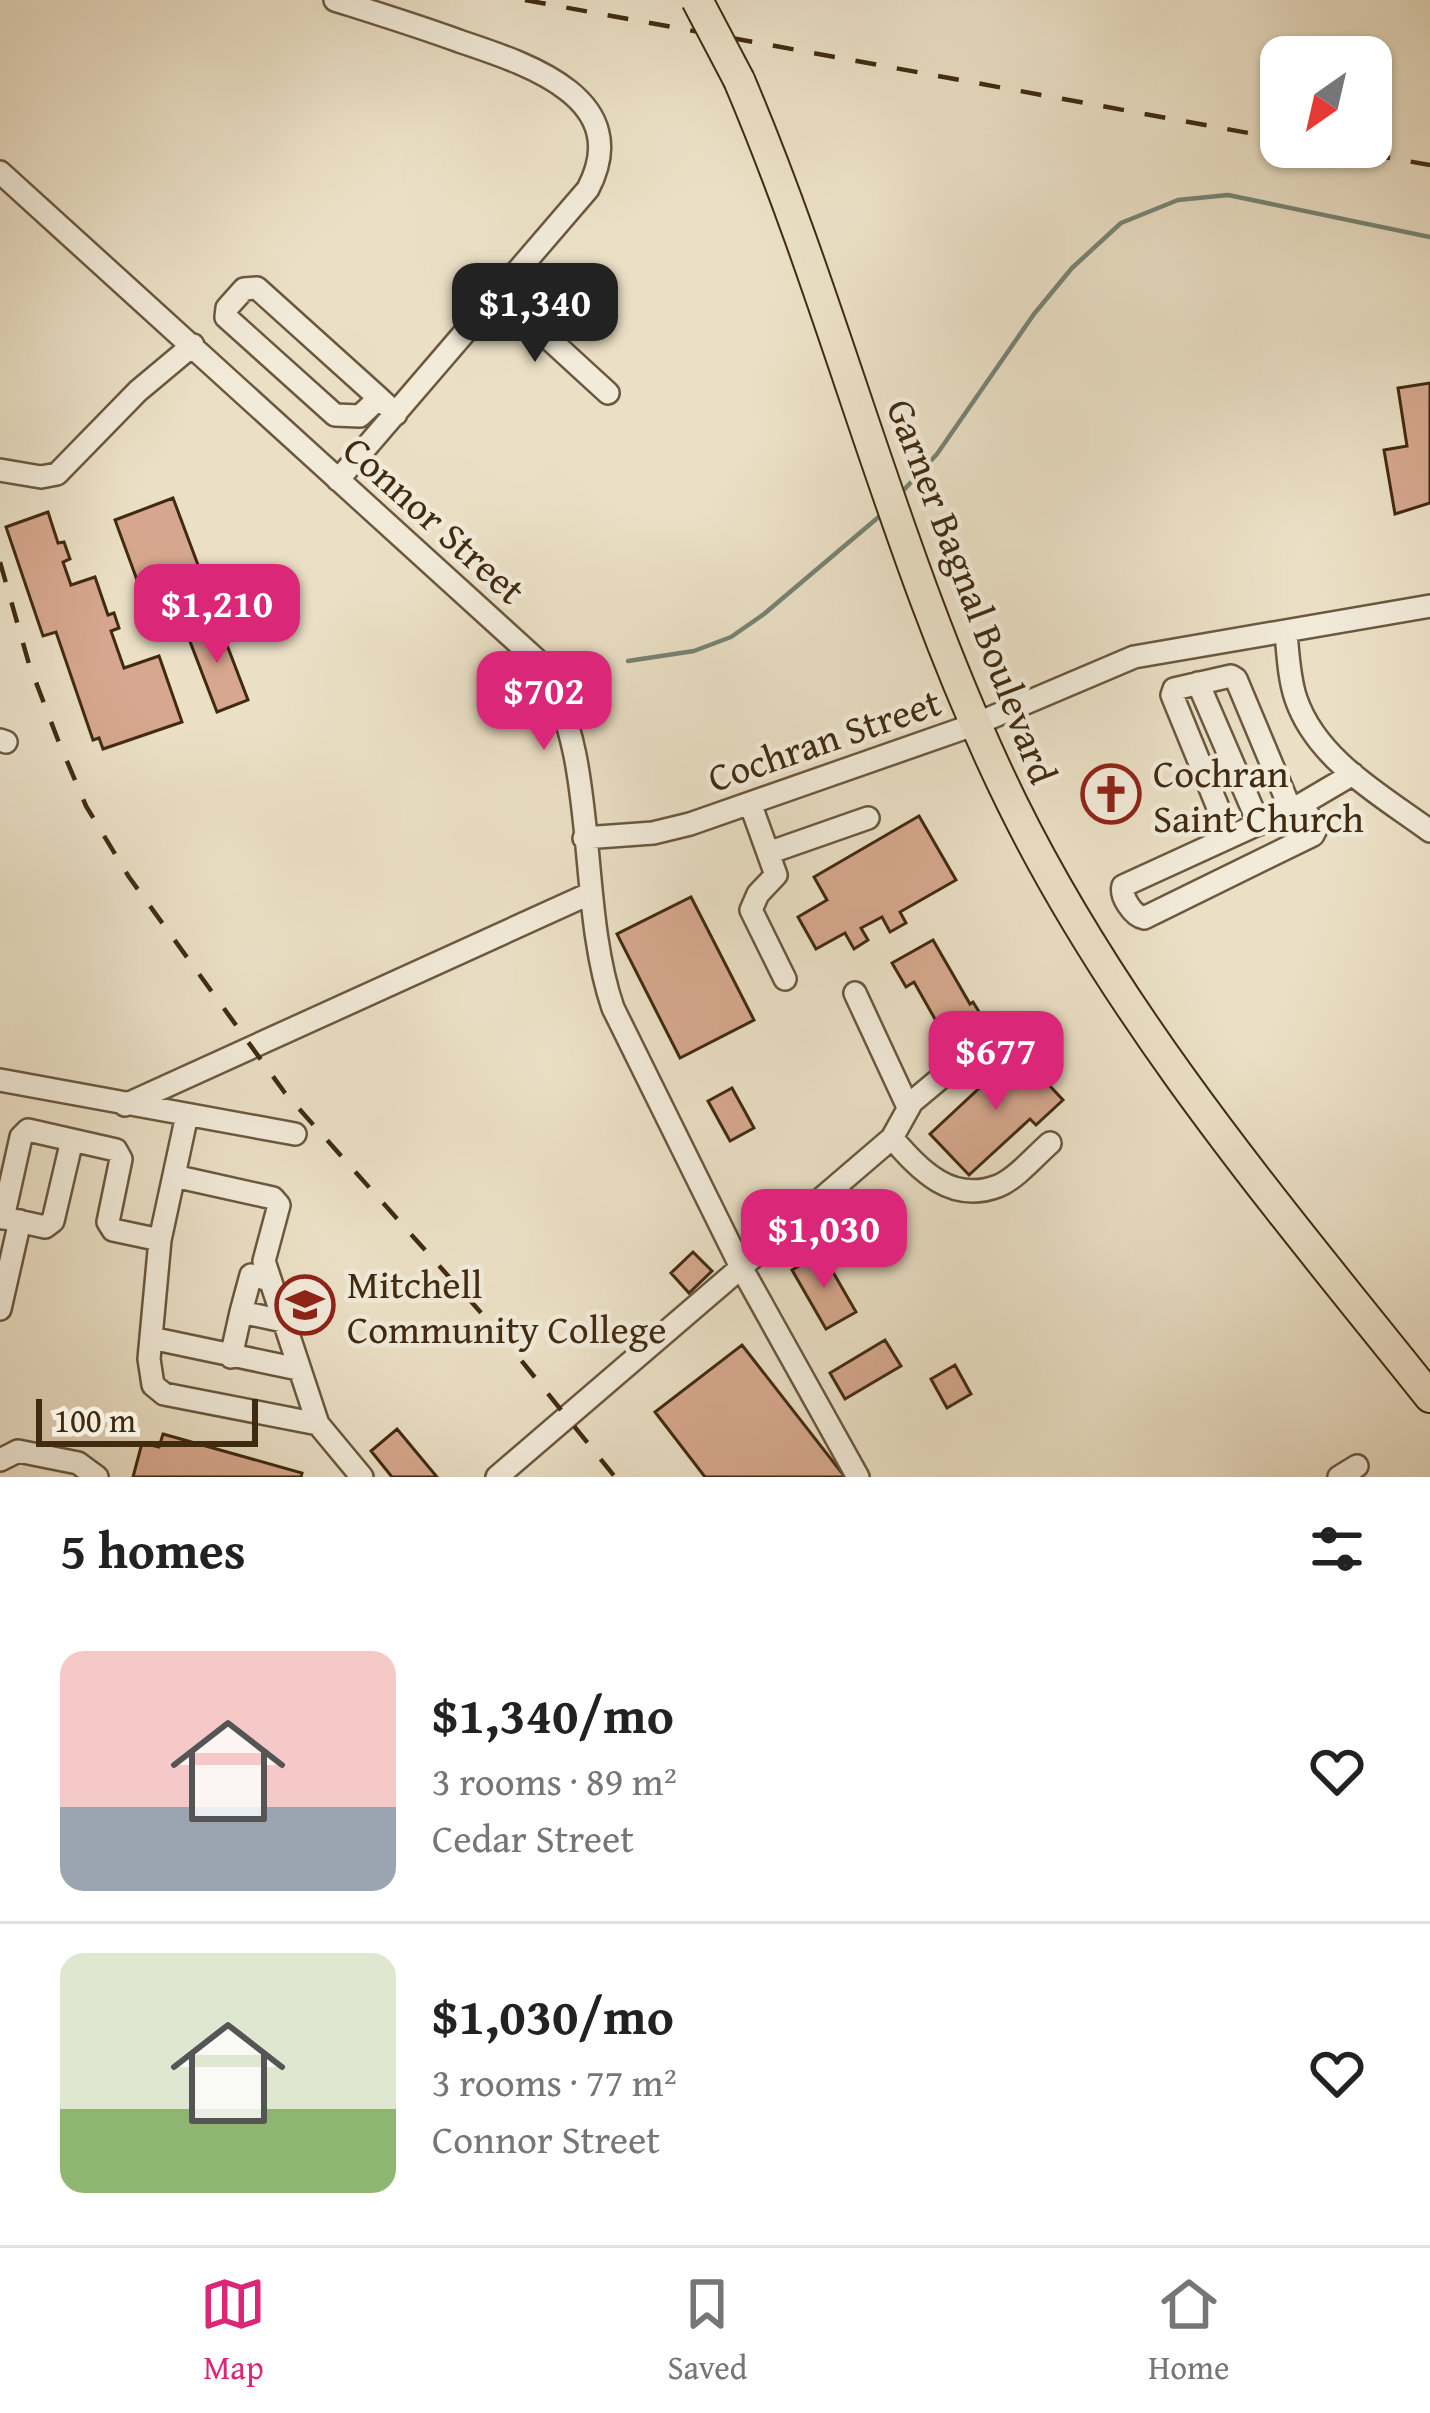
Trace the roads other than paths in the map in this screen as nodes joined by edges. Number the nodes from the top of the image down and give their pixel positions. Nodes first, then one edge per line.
1 (335, 0) edge
2 (697, 0) edge
3 (0, 172) edge
4 (500, 294) junction
5 (193, 345) junction
6 (608, 393) dead end
7 (387, 406) junction
8 (0, 470) edge
9 (338, 480) junction
10 (1430, 606) edge
11 (1286, 633) junction
12 (1155, 652) junction
13 (1198, 683) junction
14 (1174, 689) junction
15 (976, 724) junction
16 (1353, 774) junction
17 (750, 803) junction
18 (1296, 806) junction
19 (868, 818) dead end
20 (1259, 824) junction
21 (1430, 831) edge
22 (1230, 837) junction
23 (584, 838) junction
24 (768, 854) junction
25 (589, 894) junction
26 (785, 979) dead end
27 (855, 993) dead end
28 (1003, 1026) dead end
29 (0, 1080) edge
30 (125, 1105) junction
31 (908, 1107) junction
32 (187, 1115) junction
33 (295, 1133) dead end
34 (892, 1138) junction
35 (72, 1140) junction
36 (1050, 1143) dead end
37 (174, 1176) junction
38 (8, 1219) edge
39 (160, 1240) junction
40 (740, 1267) junction
41 (270, 1280) junction
42 (0, 1309) edge
43 (241, 1312) junction
44 (283, 1321) junction
45 (151, 1339) junction
46 (231, 1357) junction
47 (298, 1369) junction
48 (1430, 1397) edge
49 (318, 1424) junction
50 (0, 1460) edge
51 (97, 1477) edge
52 (362, 1477) edge
53 (497, 1477) edge
54 (858, 1477) edge

1 - 4 street
2 - 15 highway, Garner Bagnal Boulevard, bridge
3 - 5 street, Connor Street
4 - 6 street
4 - 7 street
5 - 8 street
5 - 9 street, Connor Street
7 - 7 street
7 - 9 street
9 - 23 street, Connor Street
10 - 11 street, Cochran Street
11 - 12 street, Cochran Street
11 - 16 street
12 - 14 street
12 - 15 street, Cochran Street
13 - 14 street
13 - 18 street
13 - 20 street
14 - 22 street
15 - 17 street, Cochran Street
15 - 48 highway, Garner Bagnal Boulevard
16 - 18 street
16 - 21 street
17 - 23 street, Cochran Street
17 - 24 street
18 - 20 street
18 - 22 street
19 - 24 street
20 - 22 street
23 - 25 street, Connor Street
24 - 26 street
25 - 30 street
25 - 40 street, Connor Street
27 - 31 street
28 - 31 street
29 - 30 street
30 - 32 street
31 - 34 street
32 - 33 street
32 - 37 street
34 - 36 street
34 - 40 street
35 - 38 street
35 - 38 street
35 - 39 street
37 - 39 street
37 - 41 street
38 - 42 street
39 - 45 street
40 - 53 street
40 - 54 street, Connor Street
41 - 43 street
41 - 44 street
43 - 44 street
43 - 46 street
44 - 47 street
45 - 46 street
45 - 49 street
46 - 47 street
47 - 49 street
49 - 52 street
50 - 51 street

